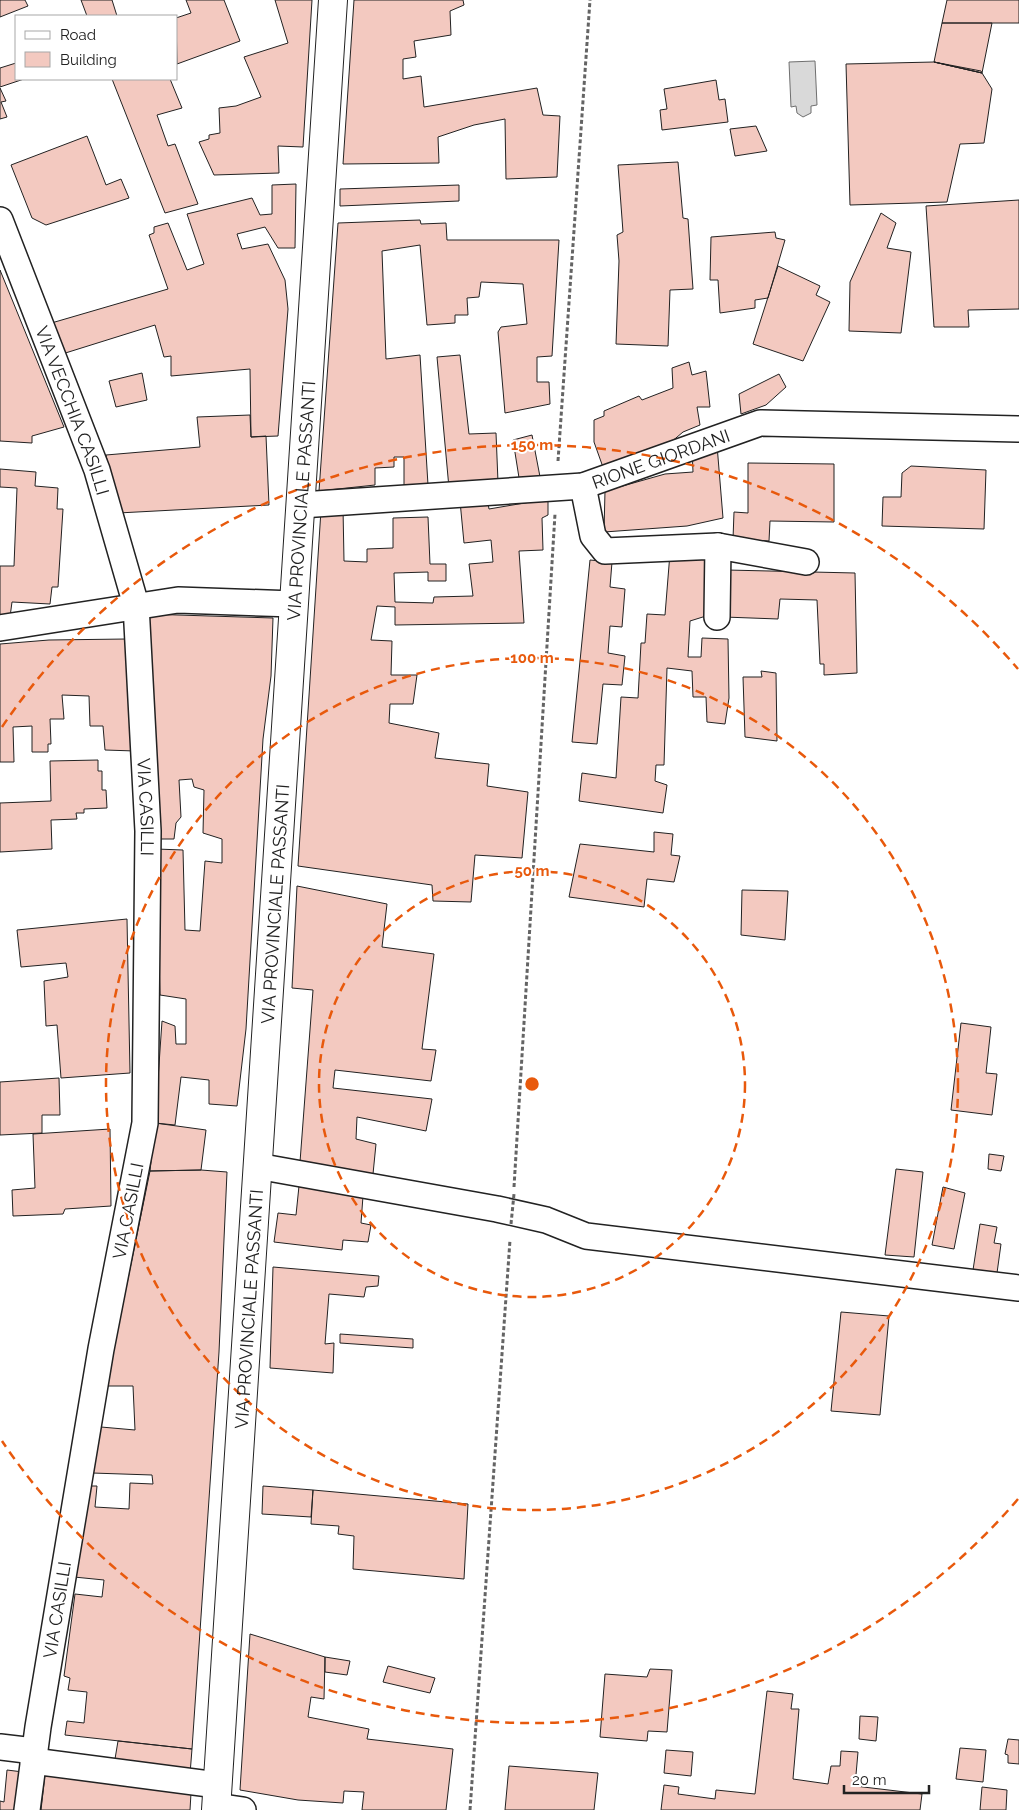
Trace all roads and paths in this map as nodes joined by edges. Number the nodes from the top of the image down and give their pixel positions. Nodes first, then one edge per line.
1 (333, 0) edge
2 (590, 0) edge
3 (0, 220) edge
4 (1019, 430) edge
5 (583, 486) junction
6 (556, 487) junction
7 (301, 505) junction
8 (718, 546) junction
9 (806, 562) dead end
10 (294, 604) junction
11 (136, 605) junction
12 (717, 617) dead end
13 (0, 628) edge
14 (258, 1166) junction
15 (1019, 1288) edge
16 (0, 1747) edge
17 (34, 1756) junction
18 (216, 1800) edge
19 (27, 1810) edge
20 (243, 1810) edge
21 (470, 1810) edge

1 - 7 main road, VIA PROVINCIALE PASSANTI
2 - 6 path
3 - 11 street, VIA VECCHIA CASILLI
4 - 5 street, RIONE GIORDANI
5 - 6 street, RIONE GIORDANI
5 - 8 street
6 - 7 street, RIONE GIORDANI
6 - 21 path, bridge
7 - 10 main road, VIA PROVINCIALE PASSANTI
8 - 9 street
8 - 12 street
10 - 11 street
10 - 14 main road, VIA PROVINCIALE PASSANTI
11 - 13 street
11 - 17 street, VIA CASILLI
14 - 15 street
14 - 18 main road, VIA PROVINCIALE PASSANTI
16 - 17 street
17 - 18 street
17 - 19 street, VIA CASILLI
18 - 20 street

